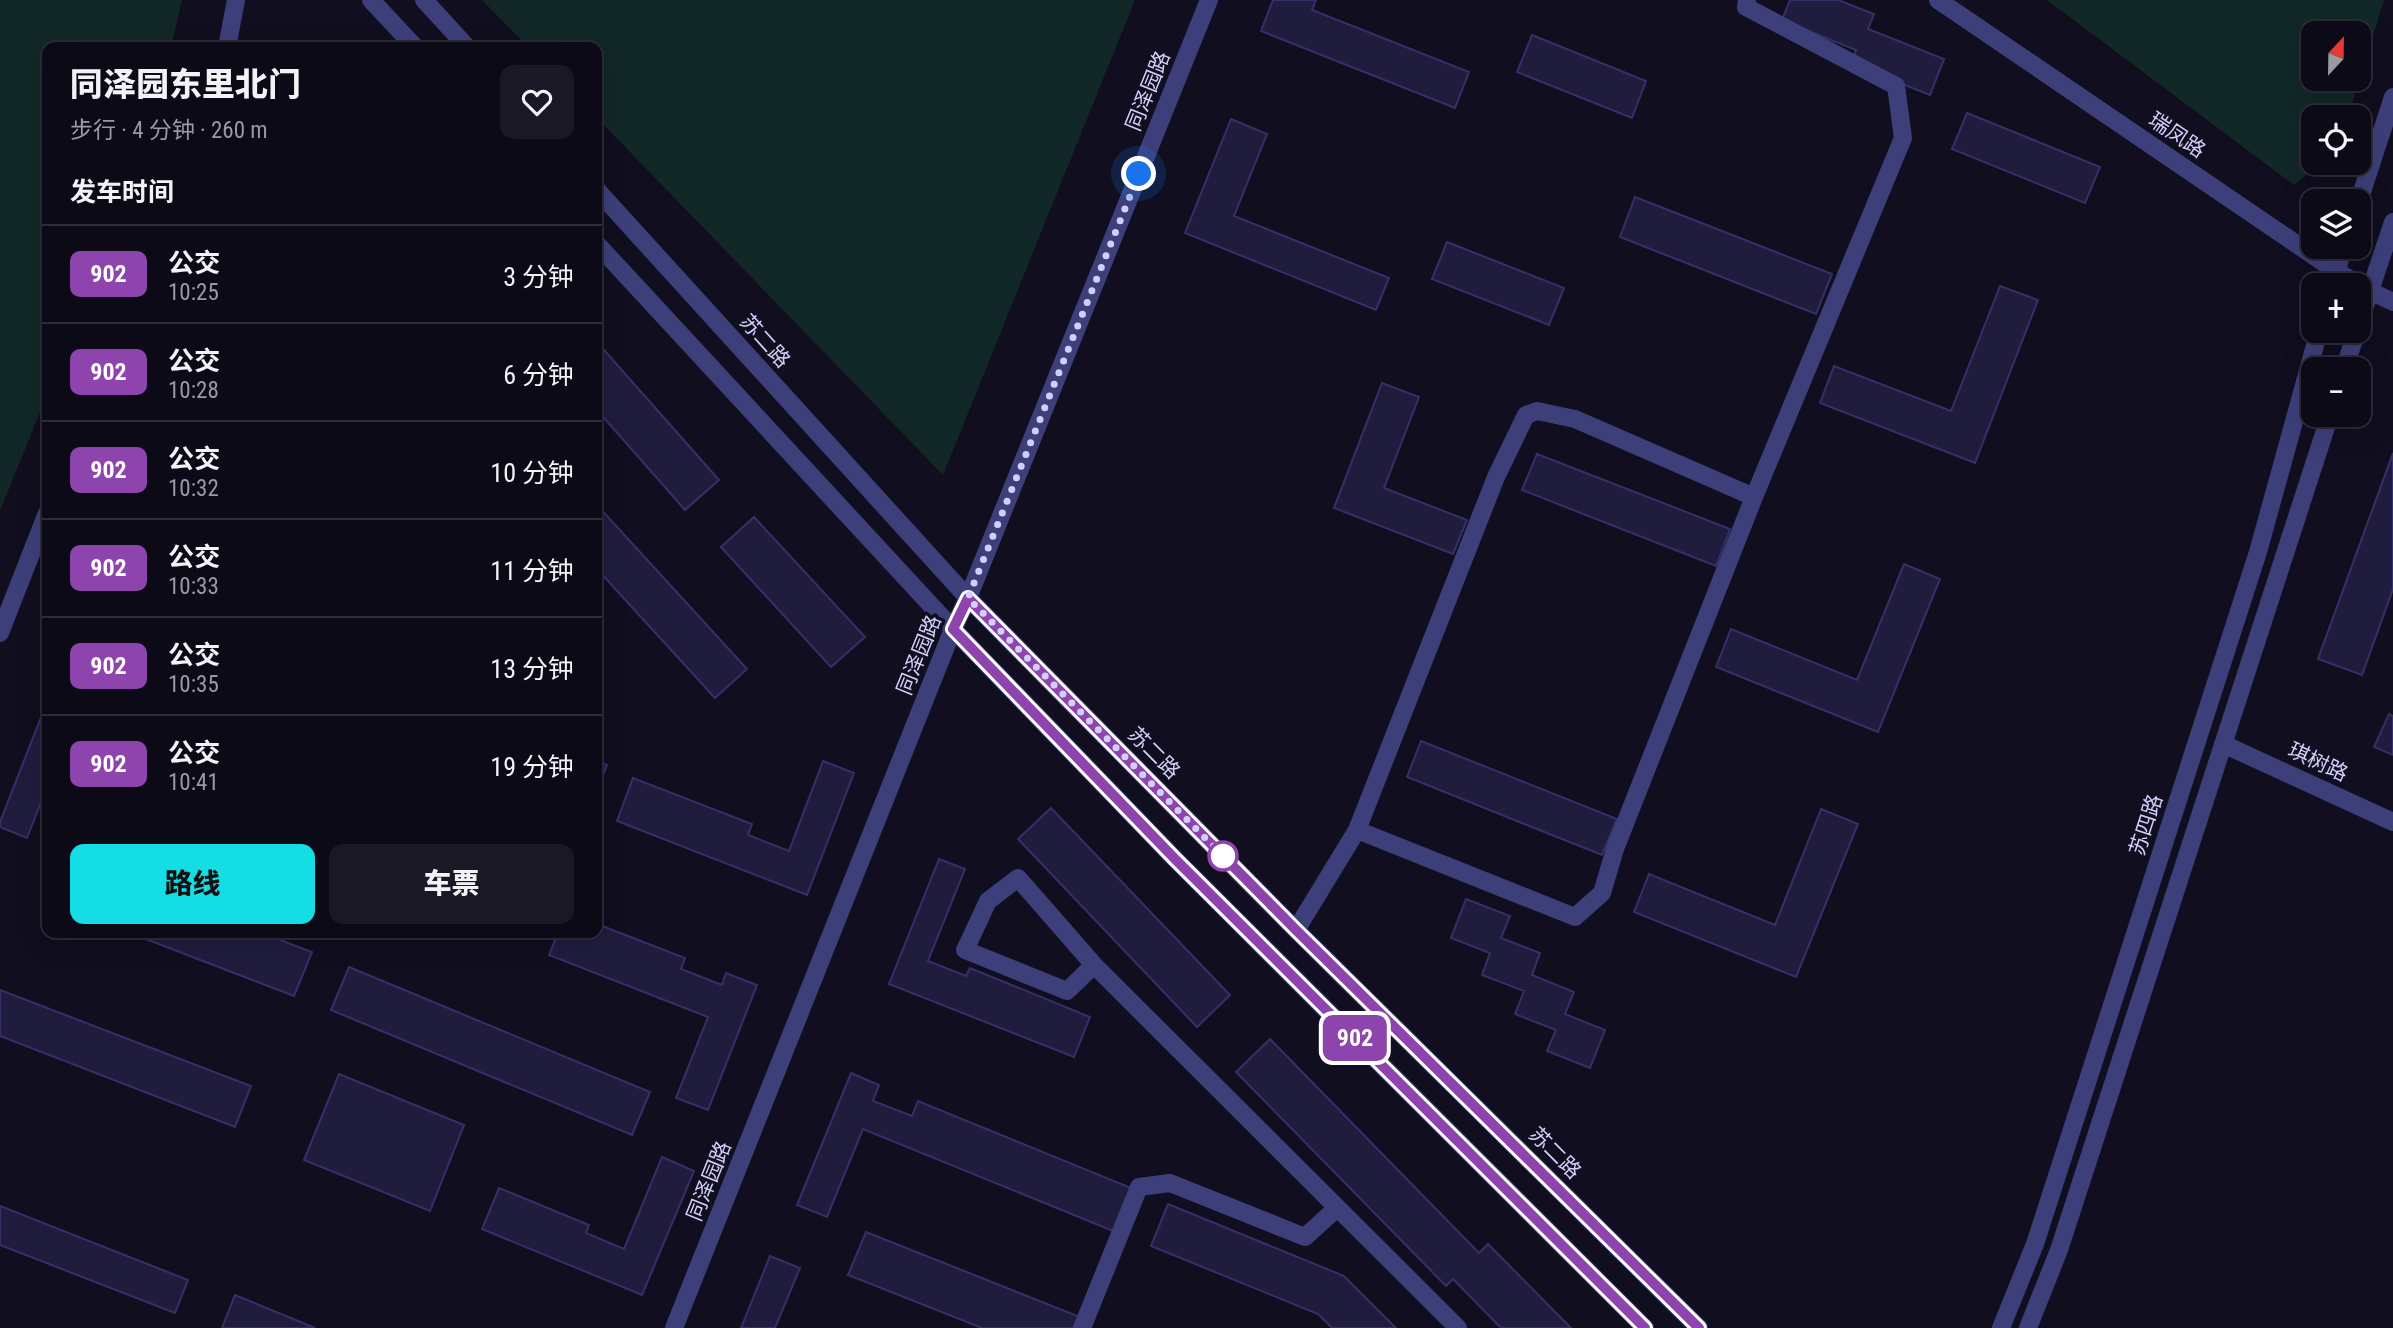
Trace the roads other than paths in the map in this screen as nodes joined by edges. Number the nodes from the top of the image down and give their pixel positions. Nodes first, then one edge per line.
1 (236, 0) edge
2 (371, 0) edge
3 (424, 0) edge
4 (1209, 0) edge
5 (1747, 0) edge
6 (1938, 0) edge
7 (228, 42) edge
8 (410, 42) edge
9 (462, 42) edge
10 (2393, 97) edge
11 (2363, 189) edge
12 (602, 195) edge
13 (2393, 222) edge
14 (602, 249) edge
15 (2327, 273) edge
16 (2371, 288) edge
17 (2371, 291) edge
18 (2393, 302) edge
19 (2316, 343) edge
20 (2326, 427) edge
21 (1754, 497) junction
22 (42, 526) edge
23 (968, 598) junction
24 (953, 629) junction
25 (0, 633) edge
26 (2223, 744) junction
27 (2393, 822) edge
28 (1357, 831) junction
29 (1296, 930) junction
30 (1094, 965) junction
31 (1337, 1208) junction
32 (674, 1328) edge
33 (1082, 1328) edge
34 (1458, 1328) edge
35 (1645, 1328) edge
36 (1699, 1328) edge
37 (2001, 1328) edge
38 (2028, 1328) edge

1 - 7 street
2 - 8 street
3 - 9 street
4 - 23 street, 同泽园路
5 - 21 street
6 - 15 street, 瑞凤路
10 - 11 street
12 - 23 street, 苏二路
13 - 16 street
14 - 24 street
17 - 18 street, 瑞凤路
19 - 37 street, 苏四路
20 - 26 street
21 - 28 street
21 - 28 street
22 - 25 street
23 - 24 street, 同泽园路
23 - 29 street, 苏二路
24 - 32 street, 同泽园路
24 - 35 street
26 - 27 street, 琪树路
26 - 38 street
28 - 29 street
29 - 36 street, 苏二路
30 - 30 street
30 - 31 street
31 - 33 street
31 - 34 street

